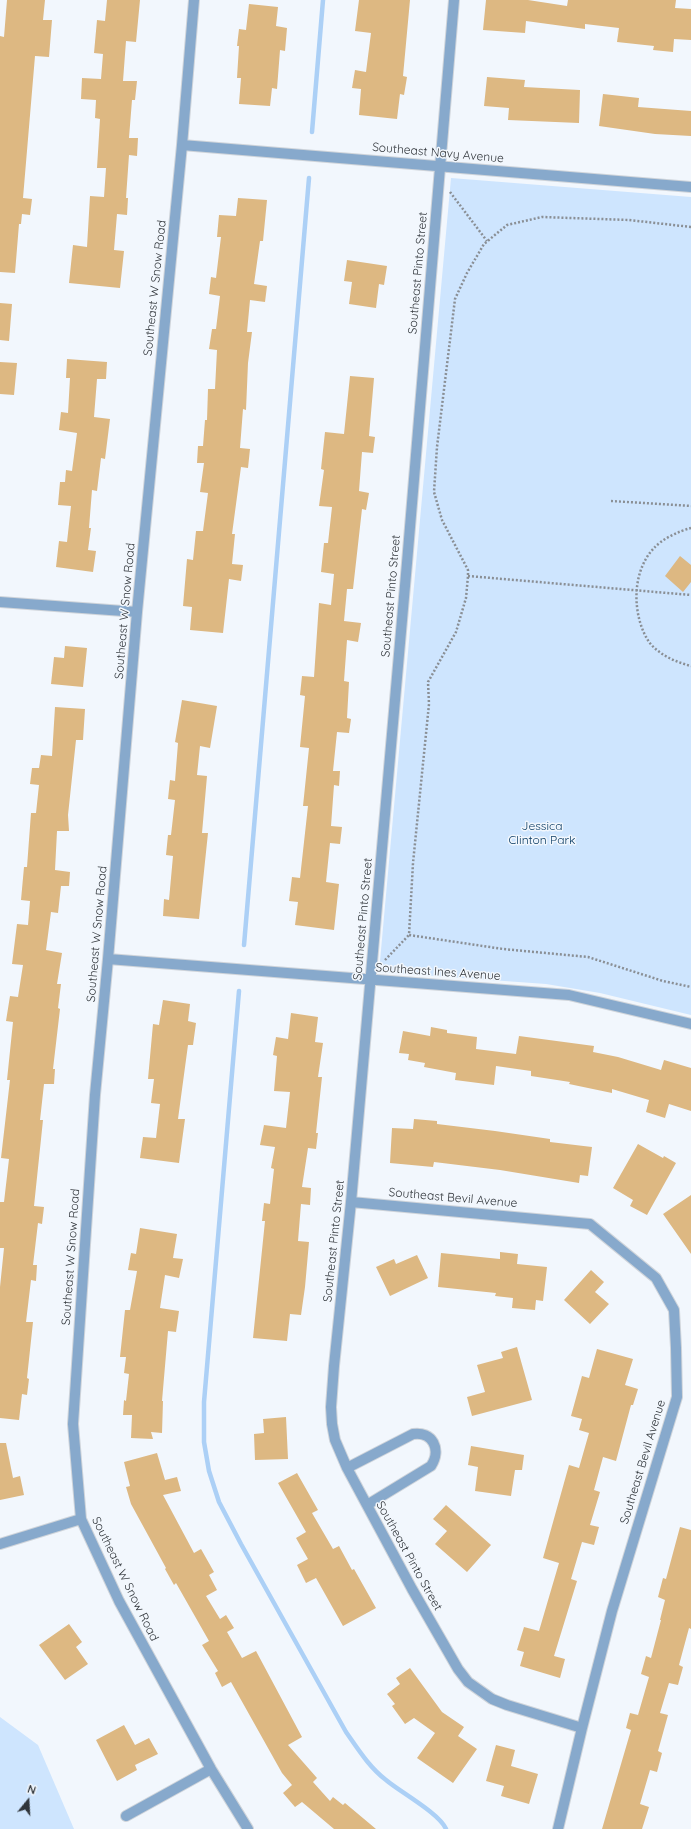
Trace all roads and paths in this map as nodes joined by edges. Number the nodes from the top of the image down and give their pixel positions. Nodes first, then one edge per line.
1 (194, 0) edge
2 (454, 0) edge
3 (182, 145) junction
4 (439, 166) junction
5 (445, 185) dead end
6 (691, 187) edge
7 (691, 227) edge
8 (487, 241) junction
9 (611, 501) dead end
10 (691, 506) edge
11 (691, 528) edge
12 (468, 576) junction
13 (636, 590) junction
14 (691, 595) edge
15 (0, 602) edge
16 (137, 612) junction
17 (691, 666) edge
18 (409, 935) junction
19 (108, 959) junction
20 (384, 961) dead end
21 (370, 980) junction
22 (691, 986) edge
23 (691, 1024) edge
24 (351, 1202) junction
25 (347, 1468) junction
26 (367, 1505) junction
27 (81, 1518) junction
28 (0, 1544) edge
29 (582, 1728) junction
30 (211, 1769) junction
31 (126, 1816) dead end
32 (248, 1829) edge
33 (558, 1829) edge

1 - 3 street, Southeast W Snow Road
2 - 4 street, Southeast Pinto Street
3 - 4 street, Southeast Navy Avenue
3 - 16 street, Southeast W Snow Road
4 - 6 street, Southeast Navy Avenue
4 - 21 street, Southeast Pinto Street
5 - 8 path
7 - 8 path
8 - 12 path
9 - 10 path
11 - 13 path
12 - 13 path
12 - 18 path
13 - 14 path
13 - 17 path
15 - 16 street
16 - 19 street, Southeast W Snow Road
18 - 20 path
18 - 22 path
19 - 21 street, Southeast Ines Avenue
19 - 27 street, Southeast W Snow Road
21 - 23 street, Southeast Ines Avenue
21 - 24 street, Southeast Pinto Street
24 - 25 street, Southeast Pinto Street
24 - 29 street, Southeast Bevil Avenue
25 - 26 street, Southeast Pinto Street
25 - 26 street
26 - 29 street, Southeast Pinto Street
27 - 28 street
27 - 30 street, Southeast W Snow Road
29 - 33 street, Southeast Bevil Avenue
30 - 31 street
30 - 32 street, Southeast W Snow Road

